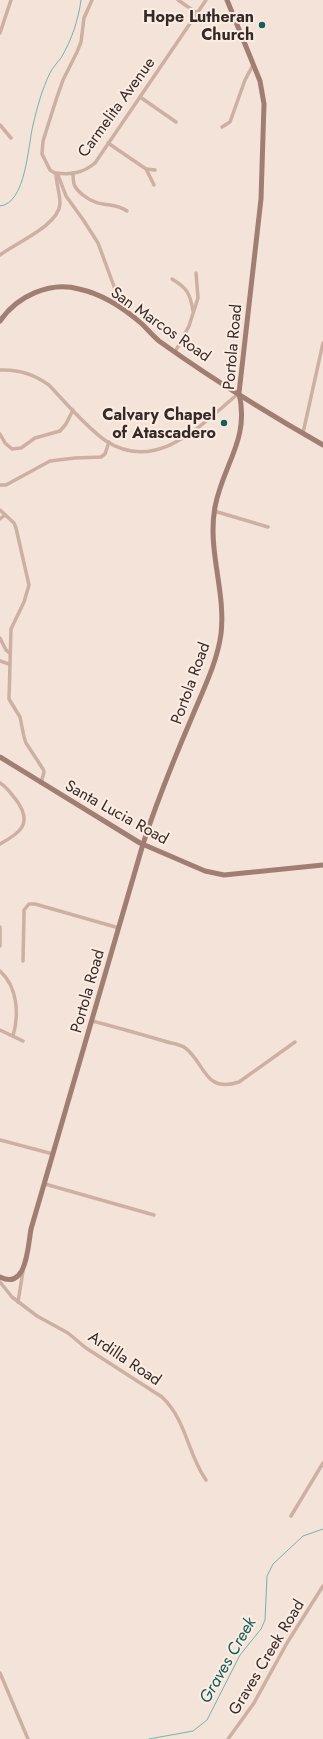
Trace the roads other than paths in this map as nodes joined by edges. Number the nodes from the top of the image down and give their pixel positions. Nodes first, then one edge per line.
1 (11, 0) edge
2 (92, 0) edge
3 (178, 0) edge
4 (206, 0) edge
5 (227, 0) edge
6 (197, 13) junction
7 (0, 33) edge
8 (253, 65) junction
9 (140, 97) junction
10 (176, 122) dead end
11 (0, 125) edge
12 (222, 127) dead end
13 (11, 138) dead end
14 (108, 143) junction
15 (146, 169) junction
16 (155, 170) dead end
17 (56, 173) junction
18 (73, 174) junction
19 (154, 185) dead end
20 (127, 212) dead end
21 (0, 255) edge
22 (196, 273) dead end
23 (172, 278) dead end
24 (122, 310) junction
25 (194, 312) junction
26 (0, 321) edge
27 (323, 344) edge
28 (175, 352) junction
29 (0, 370) edge
30 (239, 393) junction
31 (73, 410) junction
32 (303, 433) junction
33 (0, 434) edge
34 (0, 442) edge
35 (109, 442) junction
36 (4, 444) junction
37 (323, 445) edge
38 (0, 485) edge
39 (0, 510) edge
40 (214, 511) junction
41 (5, 515) junction
42 (0, 519) edge
43 (268, 527) dead end
44 (0, 638) edge
45 (10, 653) junction
46 (0, 661) edge
47 (9, 664) junction
48 (0, 757) edge
49 (0, 783) edge
50 (41, 783) junction
51 (0, 844) edge
52 (143, 844) junction
53 (323, 865) edge
54 (0, 927) edge
55 (119, 928) junction
56 (0, 946) edge
57 (23, 961) dead end
58 (0, 971) edge
59 (92, 1021) junction
60 (0, 1030) edge
61 (13, 1036) junction
62 (23, 1041) dead end
63 (295, 1042) dead end
64 (0, 1140) edge
65 (53, 1154) junction
66 (45, 1184) junction
67 (154, 1215) dead end
68 (24, 1268) junction
69 (0, 1277) edge
70 (0, 1282) edge
71 (18, 1302) junction
72 (323, 1463) edge
73 (206, 1480) dead end
74 (291, 1516) dead end
75 (323, 1586) edge
76 (0, 1673) edge
77 (28, 1739) edge
78 (228, 1739) edge

1 - 7 street
2 - 17 street
3 - 6 street
4 - 6 street, Carmelita Avenue
5 - 8 street, Portola Road
6 - 9 street, Carmelita Avenue
8 - 12 street
8 - 30 street, Portola Road
9 - 10 street
9 - 14 street, Carmelita Avenue
11 - 13 street
14 - 15 street
14 - 18 street, Carmelita Avenue
15 - 16 street
15 - 19 street
17 - 18 street, Carmelita Avenue
17 - 21 street
17 - 24 street
18 - 20 street
22 - 25 street
23 - 25 street
24 - 26 street, San Marcos Road
24 - 28 street, San Marcos Road
25 - 28 street
27 - 32 street
28 - 30 street, San Marcos Road
29 - 31 street
30 - 32 street, San Marcos Road
30 - 35 street
30 - 40 street, Portola Road
31 - 35 street
31 - 36 street
32 - 37 street, San Marcos Road
33 - 36 street
34 - 36 street
35 - 38 street
39 - 41 street
40 - 43 street
40 - 52 street, Portola Road
41 - 42 street
41 - 45 street
44 - 45 street
45 - 47 street
46 - 47 street
47 - 50 street
48 - 50 street, Santa Lucia Road
49 - 51 street
50 - 52 street, Santa Lucia Road
52 - 53 street, Santa Lucia Road
52 - 55 street, Portola Road
54 - 56 street
55 - 57 street
55 - 59 street, Portola Road
58 - 61 street
59 - 63 street
59 - 65 street, Portola Road
60 - 61 street
61 - 62 street
64 - 65 street
65 - 66 street, Portola Road
66 - 67 street
66 - 68 street, Portola Road
68 - 69 street
68 - 71 street, Portola Road
70 - 71 street, Ardilla Road
71 - 73 street, Ardilla Road
72 - 74 street
75 - 78 street, Graves Creek Road
76 - 77 street

